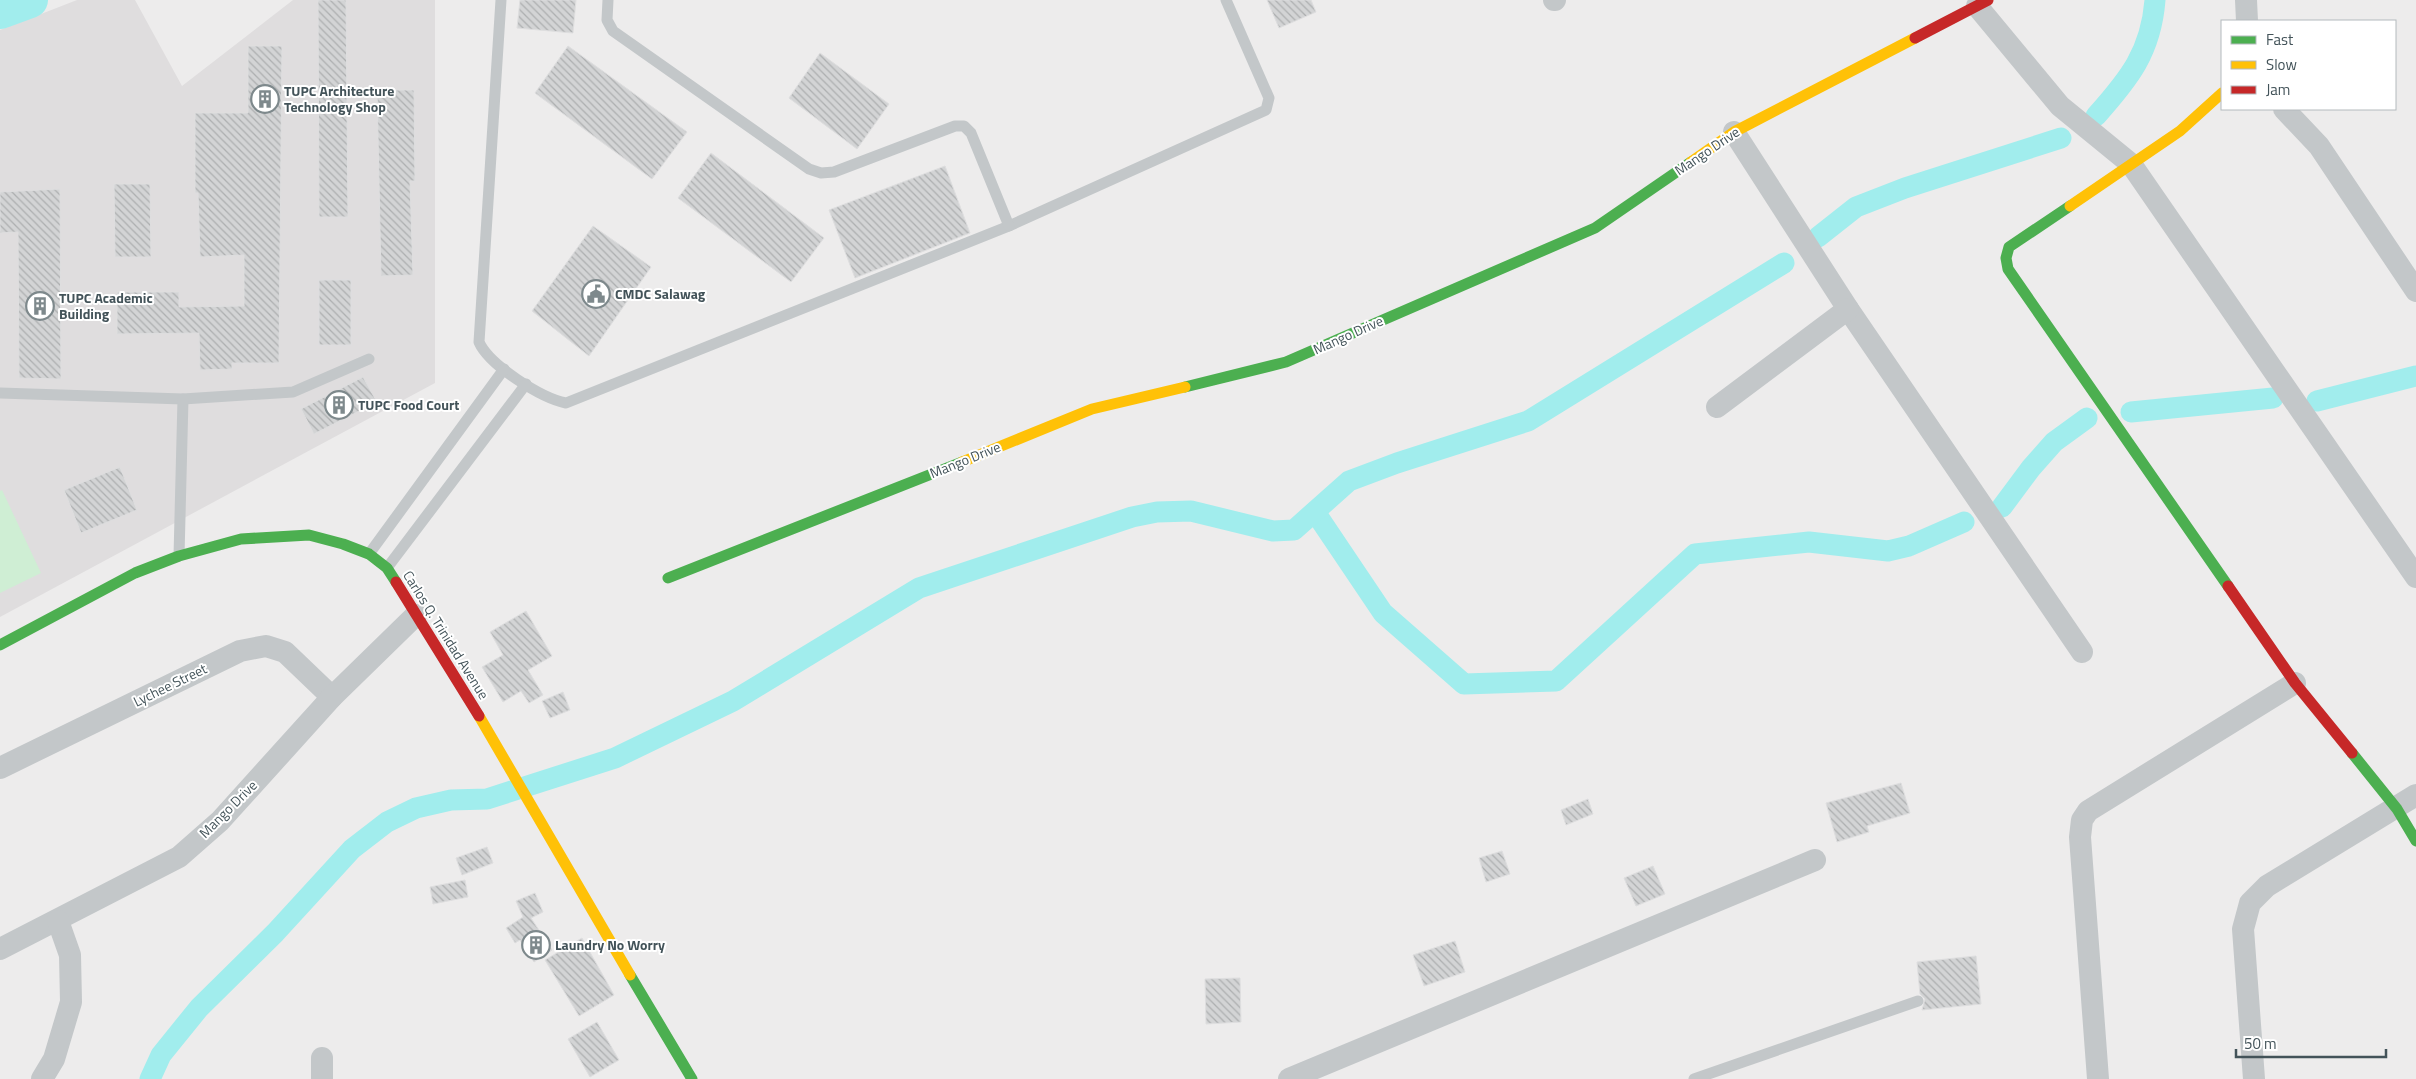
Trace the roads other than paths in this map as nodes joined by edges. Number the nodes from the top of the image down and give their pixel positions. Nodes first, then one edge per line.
1 (501, 0) edge
2 (608, 0) edge
3 (1226, 0) edge
4 (2246, 0) edge
5 (1982, 3) edge
6 (2247, 20) edge
7 (2221, 94) edge
8 (2285, 110) edge
9 (1734, 132) junction
10 (2131, 164) junction
11 (1009, 226) junction
12 (2415, 288) edge
13 (1848, 309) junction
14 (369, 359) dead end
15 (504, 369) junction
16 (526, 384) junction
17 (0, 393) edge
18 (183, 399) junction
19 (1718, 407) dead end
20 (369, 554) junction
21 (178, 556) junction
22 (387, 568) junction
23 (2416, 577) edge
24 (668, 578) dead end
25 (416, 615) junction
26 (0, 645) edge
27 (2082, 652) dead end
28 (2295, 683) junction
29 (332, 697) junction
30 (0, 768) edge
31 (2416, 795) edge
32 (2397, 808) junction
33 (2416, 841) edge
34 (1815, 860) dead end
35 (58, 921) junction
36 (0, 949) edge
37 (1918, 1001) dead end
38 (42, 1079) edge
39 (692, 1079) edge
40 (1289, 1079) edge
41 (1694, 1079) edge
42 (2098, 1079) edge
43 (2254, 1079) edge

1 - 15 lane
2 - 11 lane
3 - 11 lane
4 - 6 street
5 - 9 street, Mango Drive
5 - 10 street
7 - 10 street
8 - 12 street
9 - 13 street
9 - 24 street, Mango Drive
10 - 23 street
10 - 28 street
11 - 16 lane
13 - 19 street
13 - 27 street
14 - 18 lane
15 - 16 lane
15 - 20 lane
16 - 22 lane
17 - 18 lane
18 - 21 lane
20 - 21 street, Carlos Q. Trinidad Avenue
20 - 22 street, Carlos Q. Trinidad Avenue
21 - 26 street, Carlos Q. Trinidad Avenue
22 - 25 street, Carlos Q. Trinidad Avenue
25 - 29 street, Mango Drive
25 - 39 street, Carlos Q. Trinidad Avenue
28 - 32 street
28 - 42 street
29 - 30 street, Lychee Street
29 - 35 street, Mango Drive
31 - 32 street
32 - 33 street
32 - 43 street
34 - 40 street
35 - 36 street, Mango Drive
35 - 38 street
37 - 41 lane

